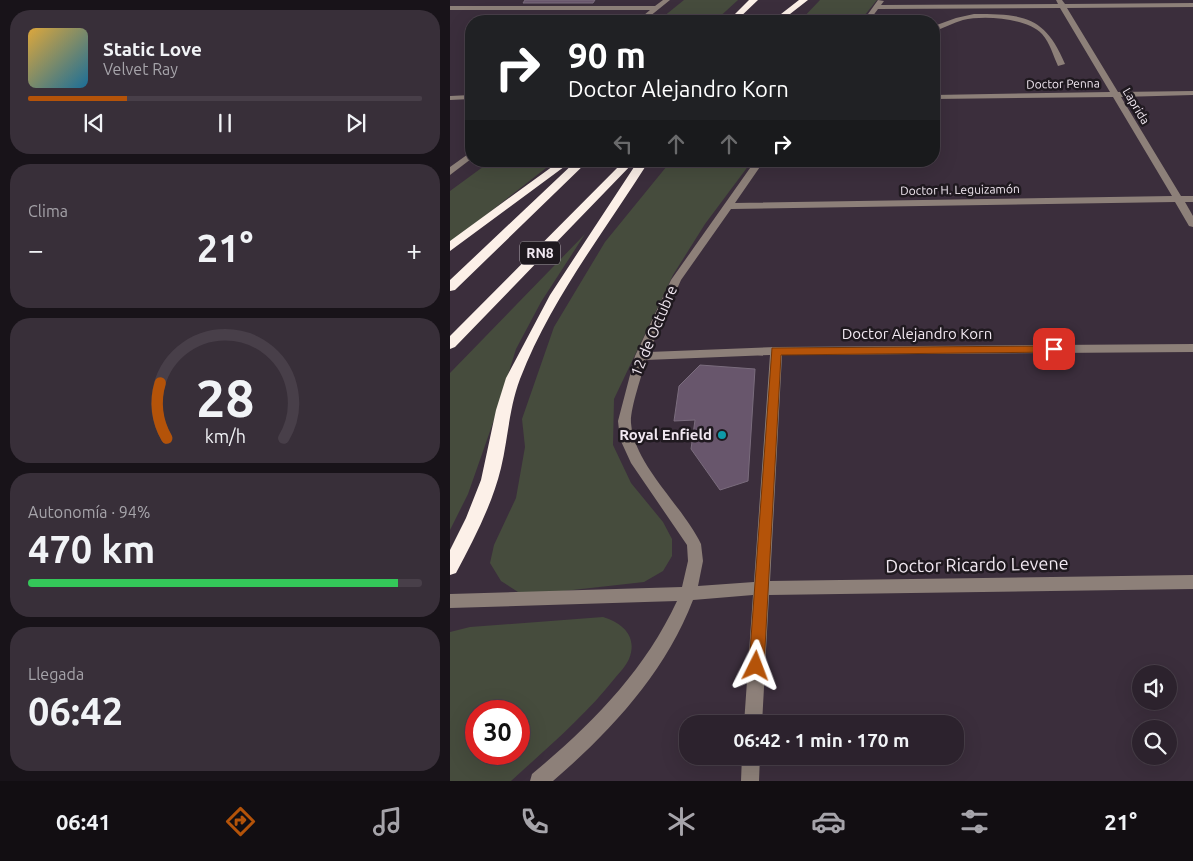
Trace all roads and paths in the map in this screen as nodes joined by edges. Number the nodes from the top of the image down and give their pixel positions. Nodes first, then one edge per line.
1 (667, 0) edge
2 (754, 0) edge
3 (793, 0) edge
4 (804, 0) edge
5 (882, 0) edge
6 (1061, 3) edge
7 (1193, 5) edge
8 (877, 7) junction
9 (450, 8) edge
10 (657, 8) junction
11 (648, 15) edge
12 (738, 15) edge
13 (778, 15) edge
14 (784, 15) edge
15 (871, 15) edge
16 (940, 27) edge
17 (1060, 64) dead end
18 (1193, 93) edge
19 (1115, 95) junction
20 (940, 97) edge
21 (450, 98) edge
22 (465, 98) edge
23 (465, 160) edge
24 (560, 167) edge
25 (578, 167) edge
26 (624, 167) edge
27 (640, 167) edge
28 (756, 167) edge
29 (450, 172) edge
30 (1179, 199) junction
31 (1193, 199) edge
32 (728, 206) junction
33 (1193, 224) edge
34 (450, 247) edge
35 (450, 287) edge
36 (450, 344) edge
37 (1193, 348) edge
38 (776, 351) junction
39 (641, 356) junction
40 (450, 567) edge
41 (1193, 582) edge
42 (761, 588) junction
43 (688, 594) junction
44 (450, 602) edge
45 (754, 715) edge
46 (751, 765) edge
47 (539, 781) edge
48 (750, 781) edge

1 - 10 street
2 - 12 highway
3 - 13 highway
4 - 14 highway
5 - 8 street
6 - 7 street
6 - 8 street
6 - 19 street, Laprida
8 - 15 street
9 - 10 street
10 - 11 street
16 - 17 street
18 - 19 street, Doctor Penna
19 - 20 street, Doctor Penna
19 - 30 street, Laprida
21 - 22 street
23 - 29 street
24 - 34 highway
25 - 35 highway, RN8
26 - 36 highway, RN8
27 - 40 highway
28 - 32 street, 12 de Octubre
30 - 31 street, Doctor H. Leguizamón
30 - 32 street, Doctor H. Leguizamón
30 - 33 street, Laprida
32 - 39 street, 12 de Octubre
37 - 38 street, Doctor Alejandro Korn
38 - 39 street, Doctor Alejandro Korn
38 - 42 street
39 - 43 street, 12 de Octubre
41 - 42 street, Doctor Ricardo Levene
42 - 43 street, Doctor Ricardo Levene
42 - 45 street
43 - 44 street, Doctor Ricardo Levene
43 - 47 street, 12 de Octubre
46 - 48 street

